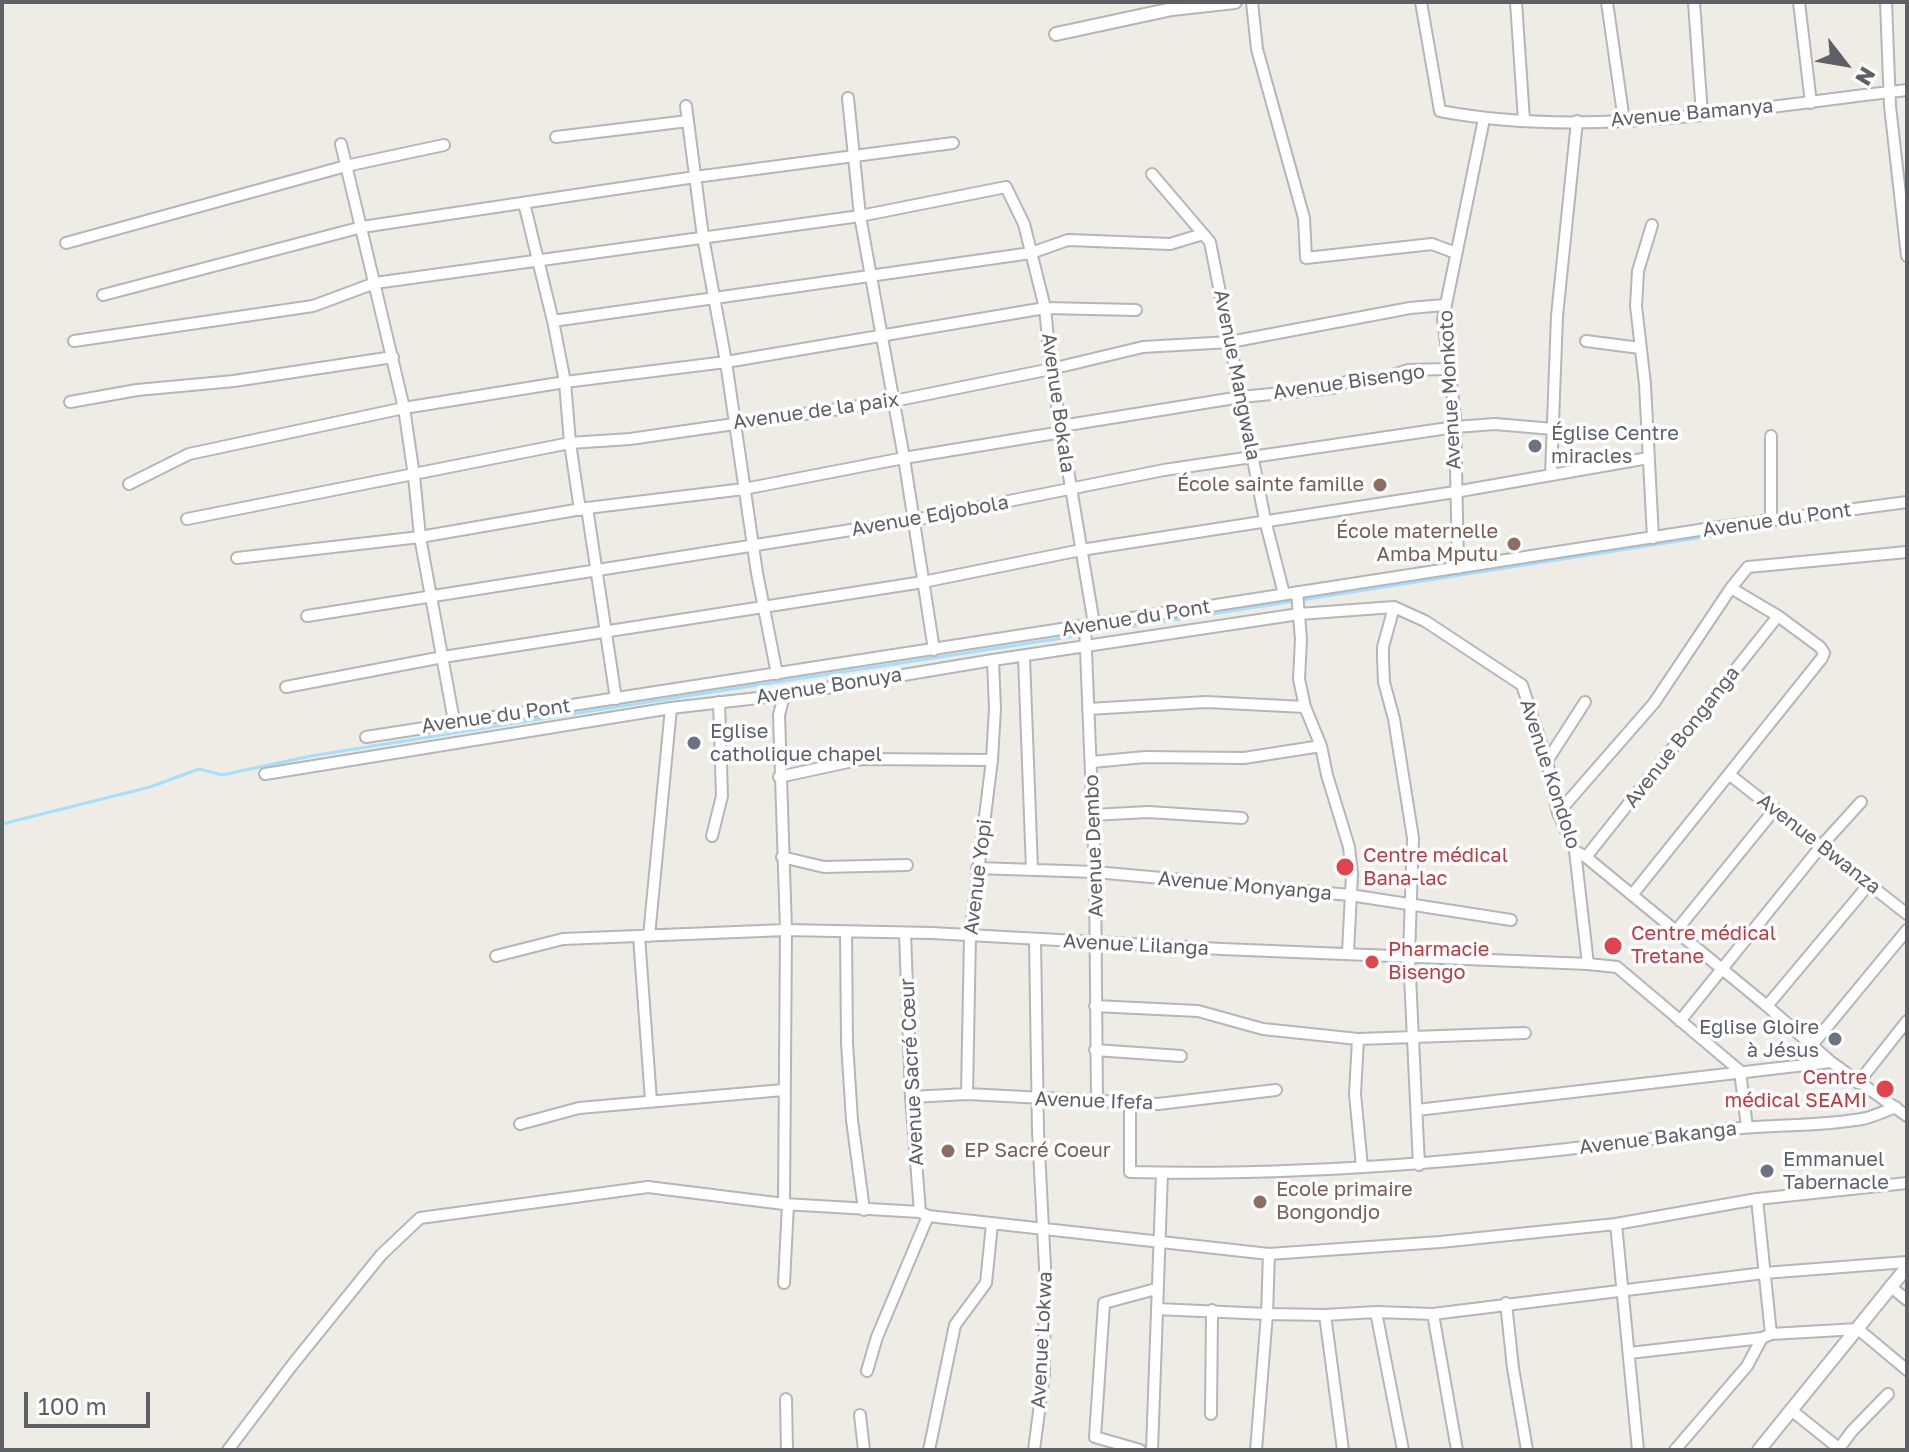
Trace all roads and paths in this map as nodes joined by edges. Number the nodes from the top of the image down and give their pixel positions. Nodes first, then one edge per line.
1 (1235, 2) edge
2 (1252, 2) edge
3 (1421, 2) edge
4 (1516, 2) edge
5 (1607, 2) edge
6 (1694, 2) edge
7 (1799, 2) edge
8 (1886, 2) edge
9 (1056, 34) dead end
10 (1907, 90) edge
11 (1892, 92) junction
12 (848, 98) dead end
13 (1811, 103) junction
14 (686, 106) dead end
15 (1702, 115) junction
16 (1484, 119) junction
17 (1524, 120) junction
18 (688, 121) junction
19 (1577, 121) junction
20 (1624, 121) junction
21 (556, 137) dead end
22 (953, 143) dead end
23 (341, 144) dead end
24 (444, 145) dead end
25 (1901, 148) edge
26 (853, 156) junction
27 (346, 166) junction
28 (1152, 174) dead end
29 (695, 177) junction
30 (524, 203) junction
31 (860, 216) junction
32 (1652, 225) dead end
33 (362, 227) junction
34 (1203, 234) junction
35 (703, 237) junction
36 (66, 243) dead end
37 (1031, 253) junction
38 (1456, 253) junction
39 (1907, 256) edge
40 (538, 262) junction
41 (872, 277) junction
42 (375, 283) junction
43 (103, 295) dead end
44 (715, 298) junction
45 (1444, 305) junction
46 (1045, 308) junction
47 (1136, 310) dead end
48 (553, 321) junction
49 (882, 335) junction
50 (74, 341) dead end
51 (1586, 341) dead end
52 (1230, 342) junction
53 (1640, 348) junction
54 (393, 357) junction
55 (726, 362) junction
56 (1051, 369) junction
57 (1447, 369) junction
58 (565, 382) junction
59 (1241, 397) junction
60 (894, 401) junction
61 (70, 402) dead end
62 (404, 408) junction
63 (734, 422) junction
64 (1455, 427) junction
65 (1061, 429) junction
66 (1553, 429) junction
67 (1771, 436) dead end
68 (570, 443) junction
69 (1254, 457) junction
70 (904, 458) junction
71 (1648, 458) junction
72 (1551, 475) junction
73 (414, 476) junction
74 (129, 484) dead end
75 (744, 489) junction
76 (1071, 489) junction
77 (1455, 492) junction
78 (1907, 502) edge
79 (583, 509) junction
80 (187, 519) dead end
81 (914, 520) junction
82 (1265, 520) junction
83 (1771, 520) junction
84 (420, 537) junction
85 (1653, 538) junction
86 (753, 547) junction
87 (1081, 550) junction
88 (1907, 552) edge
89 (237, 558) dead end
90 (1458, 568) junction
91 (598, 570) junction
92 (923, 582) junction
93 (1731, 588) junction
94 (1284, 594) junction
95 (432, 596) junction
96 (1298, 602) junction
97 (763, 607) junction
98 (1394, 607) junction
99 (307, 616) dead end
100 (1778, 616) junction
101 (606, 631) junction
102 (1087, 633) junction
103 (934, 650) junction
104 (443, 657) junction
105 (1024, 657) junction
106 (993, 660) junction
107 (777, 674) junction
108 (286, 687) dead end
109 (784, 695) junction
110 (616, 699) junction
111 (719, 702) junction
112 (1585, 702) dead end
113 (1305, 707) junction
114 (671, 708) junction
115 (1088, 709) junction
116 (454, 721) junction
117 (366, 737) dead end
118 (1321, 746) junction
119 (992, 760) junction
120 (1547, 761) junction
121 (1092, 762) junction
122 (265, 774) dead end
123 (1730, 775) junction
124 (779, 777) junction
125 (1861, 802) dead end
126 (1775, 809) junction
127 (1558, 813) junction
128 (1092, 815) junction
129 (1242, 818) dead end
130 (712, 836) dead end
131 (1822, 845) junction
132 (1575, 851) junction
133 (782, 857) junction
134 (1586, 857) junction
135 (907, 865) dead end
136 (977, 868) junction
137 (1032, 869) junction
138 (1095, 872) junction
139 (1870, 883) junction
140 (1350, 895) junction
141 (1632, 895) junction
142 (1412, 905) junction
143 (1907, 914) edge
144 (1511, 920) dead end
145 (786, 930) junction
146 (1907, 930) edge
147 (1676, 931) junction
148 (846, 933) junction
149 (905, 933) junction
150 (644, 936) junction
151 (970, 936) junction
152 (1035, 940) junction
153 (1097, 943) junction
154 (1348, 952) junction
155 (1409, 955) junction
156 (496, 956) dead end
157 (1588, 964) junction
158 (1722, 969) junction
159 (1095, 1006) junction
160 (1767, 1006) junction
161 (1680, 1021) junction
162 (1907, 1021) edge
163 (1525, 1033) dead end
164 (1358, 1039) junction
165 (1414, 1039) junction
166 (1812, 1045) junction
167 (1095, 1050) junction
168 (1181, 1056) dead end
169 (1831, 1062) junction
170 (1740, 1071) junction
171 (1858, 1083) junction
172 (783, 1090) junction
173 (1276, 1090) dead end
174 (967, 1094) junction
175 (911, 1097) junction
176 (1037, 1099) junction
177 (651, 1101) junction
178 (1097, 1102) junction
179 (1130, 1103) junction
180 (1896, 1107) junction
181 (1417, 1110) junction
182 (1907, 1115) edge
183 (520, 1124) dead end
184 (1747, 1127) junction
185 (1419, 1165) junction
186 (1362, 1167) junction
187 (1162, 1173) junction
188 (1907, 1183) edge
189 (1757, 1199) junction
190 (786, 1204) junction
191 (864, 1210) junction
192 (924, 1214) junction
193 (992, 1224) junction
194 (1616, 1224) junction
195 (1044, 1229) junction
196 (1158, 1240) junction
197 (1269, 1254) junction
198 (1907, 1264) edge
199 (1764, 1273) junction
200 (784, 1283) dead end
201 (1890, 1286) junction
202 (1156, 1289) junction
203 (1623, 1291) junction
204 (1907, 1300) edge
205 (1506, 1303) junction
206 (1157, 1309) junction
207 (1212, 1310) junction
208 (1376, 1312) junction
209 (1267, 1314) junction
210 (1433, 1314) junction
211 (1325, 1315) junction
212 (1858, 1329) junction
213 (1766, 1336) junction
214 (1629, 1353) junction
215 (1907, 1370) edge
216 (867, 1371) dead end
217 (1888, 1394) dead end
218 (786, 1399) dead end
219 (1791, 1410) junction
220 (1211, 1414) dead end
221 (860, 1415) dead end
222 (1100, 1444) edge
223 (228, 1450) edge
224 (787, 1450) edge
225 (864, 1450) edge
226 (929, 1450) edge
227 (1034, 1450) edge
228 (1140, 1450) edge
229 (1152, 1450) edge
230 (1256, 1450) edge
231 (1343, 1450) edge
232 (1403, 1450) edge
233 (1457, 1450) edge
234 (1527, 1450) edge
235 (1638, 1450) edge
236 (1675, 1450) edge
237 (1759, 1450) edge
238 (1839, 1450) edge

1 - 9 street
2 - 38 street
3 - 16 street, Avenue Bamanya
4 - 17 street
5 - 20 street
6 - 15 street
7 - 13 street
8 - 11 street
10 - 11 street, Avenue Bamanya
11 - 13 street, Avenue Bamanya
11 - 25 street
12 - 26 street
13 - 15 street, Avenue Bamanya
14 - 18 street
15 - 20 street, Avenue Bamanya
16 - 17 street, Avenue Bamanya
16 - 38 street, Avenue Monkoto
17 - 19 street, Avenue Bamanya
18 - 21 street
18 - 29 street
19 - 20 street, Avenue Bamanya
19 - 66 street
22 - 26 street
23 - 27 street
24 - 27 street
25 - 39 street
26 - 29 street
26 - 31 street
27 - 33 street
27 - 36 street
28 - 34 street, Avenue Mangwala
29 - 30 street
29 - 35 street
30 - 33 street
30 - 40 street
31 - 35 street
31 - 37 street, Avenue Bokala
31 - 41 street
32 - 53 street
33 - 42 street
33 - 43 street
34 - 37 street
34 - 52 street, Avenue Mangwala
35 - 40 street
35 - 44 street
37 - 41 street
37 - 46 street, Avenue Bokala
38 - 45 street, Avenue Monkoto
40 - 42 street
40 - 48 street
41 - 44 street
41 - 49 street
42 - 50 street
42 - 54 street
44 - 48 street
44 - 55 street
45 - 52 street, Avenue de la paix
45 - 57 street, Avenue Monkoto
46 - 47 street
46 - 49 street
46 - 56 street, Avenue Bokala
48 - 58 street
49 - 55 street
49 - 60 street
51 - 53 street
52 - 56 street, Avenue de la paix
52 - 59 street, Avenue Mangwala
53 - 71 street
54 - 61 street
54 - 62 street
55 - 58 street
55 - 63 street
56 - 60 street, Avenue de la paix
56 - 65 street, Avenue Bokala
57 - 59 street, Avenue Bisengo
57 - 64 street, Avenue Monkoto
58 - 62 street
58 - 68 street
59 - 65 street, Avenue Bisengo
59 - 69 street, Avenue Mangwala
60 - 63 street, Avenue de la paix
60 - 70 street
62 - 73 street
62 - 74 street
63 - 68 street, Avenue de la paix
63 - 75 street
64 - 66 street, Avenue Edjobola
64 - 69 street, Avenue Edjobola
64 - 77 street, Avenue Monkoto
65 - 70 street, Avenue Bisengo
65 - 76 street, Avenue Bokala
66 - 72 street
67 - 83 street
68 - 73 street, Avenue de la paix
68 - 79 street
69 - 76 street, Avenue Edjobola
69 - 82 street, Avenue Mangwala
70 - 75 street, Avenue Bisengo
70 - 81 street
71 - 72 street
71 - 85 street
72 - 77 street
73 - 80 street, Avenue de la paix
73 - 84 street
75 - 79 street, Avenue Bisengo
75 - 86 street
76 - 81 street, Avenue Edjobola
76 - 87 street, Avenue Bokala
77 - 82 street
77 - 90 street, Avenue Monkoto
78 - 83 street, Avenue du Pont
79 - 84 street, Avenue Bisengo
79 - 91 street
81 - 86 street, Avenue Edjobola
81 - 92 street
82 - 87 street
82 - 94 street, Avenue Mangwala
83 - 85 street, Avenue du Pont
84 - 89 street, Avenue Bisengo
84 - 95 street
85 - 90 street, Avenue du Pont
86 - 91 street, Avenue Edjobola
86 - 97 street
87 - 92 street
87 - 102 street, Avenue Bokala
88 - 93 street
90 - 96 street, Avenue du Pont
91 - 95 street, Avenue Edjobola
91 - 101 street
92 - 97 street
92 - 103 street
93 - 100 street
93 - 127 street
94 - 96 street, Avenue du Pont
94 - 102 street, Avenue du Pont
95 - 99 street, Avenue Edjobola
95 - 104 street
96 - 98 street, Avenue Bonuya
96 - 102 street, Avenue Bonuya
96 - 113 street
97 - 101 street
97 - 107 street
98 - 120 street, Avenue Kondolo
98 - 142 street
100 - 123 street
100 - 134 street, Avenue Bonganga
101 - 104 street
101 - 110 street
102 - 103 street, Avenue du Pont
102 - 105 street, Avenue Bonuya
102 - 115 street, Avenue Dembo
103 - 107 street, Avenue du Pont
104 - 108 street
104 - 116 street
105 - 106 street, Avenue Bonuya
105 - 137 street
106 - 109 street, Avenue Bonuya
106 - 119 street, Avenue Yopi
107 - 110 street, Avenue du Pont
109 - 111 street, Avenue Bonuya
109 - 124 street
110 - 116 street, Avenue du Pont
111 - 114 street, Avenue Bonuya
111 - 130 street
112 - 120 street
113 - 115 street
113 - 118 street
114 - 122 street, Avenue Bonuya
114 - 150 street
115 - 121 street, Avenue Dembo
116 - 117 street, Avenue du Pont
118 - 121 street
118 - 140 street
119 - 124 street
119 - 136 street, Avenue Yopi
120 - 127 street, Avenue Kondolo
121 - 128 street, Avenue Dembo
123 - 126 street, Avenue Bwanza
123 - 141 street
124 - 133 street
125 - 131 street
126 - 131 street, Avenue Bwanza
126 - 147 street
127 - 132 street, Avenue Kondolo
128 - 129 street
128 - 138 street, Avenue Dembo
131 - 139 street, Avenue Bwanza
131 - 158 street
132 - 134 street
132 - 157 street, Avenue Kondolo
133 - 135 street
133 - 145 street
134 - 141 street
136 - 137 street, Avenue Monyanga
136 - 151 street, Avenue Yopi
137 - 138 street, Avenue Monyanga
138 - 140 street, Avenue Monyanga
138 - 153 street, Avenue Dembo
139 - 143 street, Avenue Bwanza
139 - 160 street
140 - 142 street, Avenue Monyanga
140 - 154 street
141 - 147 street
142 - 144 street, Avenue Monyanga
142 - 155 street
145 - 148 street, Avenue Lilanga
145 - 150 street, Avenue Lilanga
145 - 172 street
146 - 166 street
147 - 158 street
148 - 149 street, Avenue Lilanga
148 - 191 street
149 - 151 street, Avenue Lilanga
149 - 175 street, Avenue Sacré Cœur
150 - 156 street, Avenue Lilanga
150 - 177 street
151 - 152 street, Avenue Lilanga
151 - 174 street, Avenue Yopi
152 - 153 street, Avenue Lilanga
152 - 176 street, Avenue Lokwa
153 - 154 street, Avenue Lilanga
153 - 159 street, Avenue Dembo
154 - 155 street, Avenue Lilanga
155 - 157 street, Avenue Lilanga
155 - 165 street
157 - 161 street, Avenue Lilanga
158 - 160 street
158 - 161 street
159 - 164 street
159 - 167 street, Avenue Dembo
160 - 166 street
161 - 170 street, Avenue Lilanga
162 - 171 street
163 - 165 street
164 - 165 street
164 - 186 street
165 - 181 street
166 - 169 street
167 - 168 street
167 - 178 street, Avenue Dembo
169 - 170 street
169 - 171 street
170 - 181 street
170 - 184 street
171 - 180 street
172 - 177 street
172 - 190 street
173 - 179 street, Avenue Ifefa
174 - 175 street, Avenue Ifefa
174 - 176 street, Avenue Ifefa
175 - 192 street, Avenue Sacré Cœur
176 - 178 street, Avenue Ifefa
176 - 195 street, Avenue Lokwa
177 - 183 street
178 - 179 street, Avenue Ifefa
179 - 187 street, Avenue Bakanga
180 - 182 street
180 - 184 street, Avenue Bakanga
181 - 185 street
184 - 185 street, Avenue Bakanga
185 - 186 street, Avenue Bakanga
186 - 187 street, Avenue Bakanga
187 - 196 street
188 - 189 street
189 - 194 street
189 - 199 street
190 - 191 street
190 - 200 street
190 - 223 street
191 - 192 street
192 - 193 street
192 - 216 street
193 - 195 street
193 - 226 street
194 - 197 street
194 - 203 street
195 - 196 street
195 - 227 street, Avenue Lokwa
196 - 197 street
196 - 202 street
197 - 209 street
198 - 199 street
198 - 201 street
199 - 203 street
199 - 213 street
201 - 204 street
201 - 212 street
202 - 206 street
202 - 222 street
203 - 205 street
203 - 214 street
205 - 210 street
205 - 234 street
206 - 207 street
206 - 229 street
207 - 209 street
207 - 220 street
208 - 210 street
208 - 211 street
208 - 232 street
209 - 211 street
209 - 230 street
210 - 233 street
211 - 231 street
212 - 213 street
212 - 215 street
212 - 219 street
213 - 214 street
213 - 236 street
214 - 235 street
217 - 238 street
218 - 224 street
219 - 237 street
219 - 238 street
221 - 225 street
222 - 228 street

